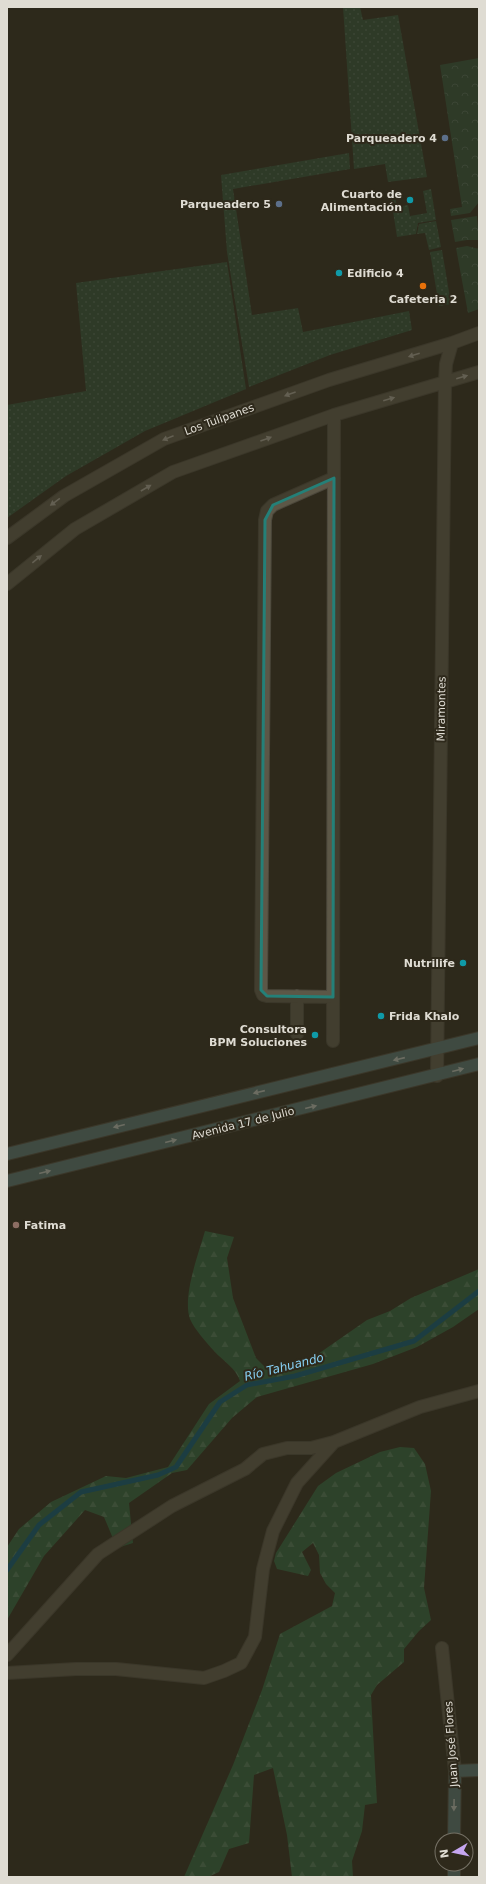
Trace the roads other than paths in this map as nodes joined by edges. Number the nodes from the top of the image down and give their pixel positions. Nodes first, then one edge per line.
1 (479, 333) edge
2 (452, 343) junction
3 (479, 372) edge
4 (445, 382) junction
5 (334, 415) junction
6 (334, 478) junction
7 (7, 538) edge
8 (7, 584) edge
9 (296, 996) junction
10 (333, 997) junction
11 (297, 1034) dead end
12 (479, 1038) edge
13 (333, 1041) dead end
14 (436, 1050) junction
15 (479, 1064) edge
16 (437, 1076) junction
17 (7, 1154) edge
18 (7, 1181) edge
19 (479, 1391) edge
20 (334, 1442) junction
21 (442, 1648) dead end
22 (7, 1655) edge
23 (7, 1673) edge
24 (479, 1770) edge
25 (455, 1771) junction
26 (454, 1832) edge

1 - 2 street, Los Tulipanes
2 - 4 street, Miramontes
2 -> 7 street, Los Tulipanes
4 -> 3 street
5 -> 4 street
4 - 14 street, Miramontes
5 - 6 street
8 -> 5 street
6 - 9 street
6 - 10 street
9 - 10 street
9 - 11 street
10 - 13 street
12 - 14 main road
14 - 16 street, Miramontes
14 -> 17 main road
16 -> 15 main road, Avenida 17 de Julio
18 -> 16 main road, Avenida 17 de Julio
19 - 20 street
20 - 22 street
20 - 23 street
21 - 25 street, Juan José Flores
24 - 25 main road
25 -> 26 main road, Juan José Flores

